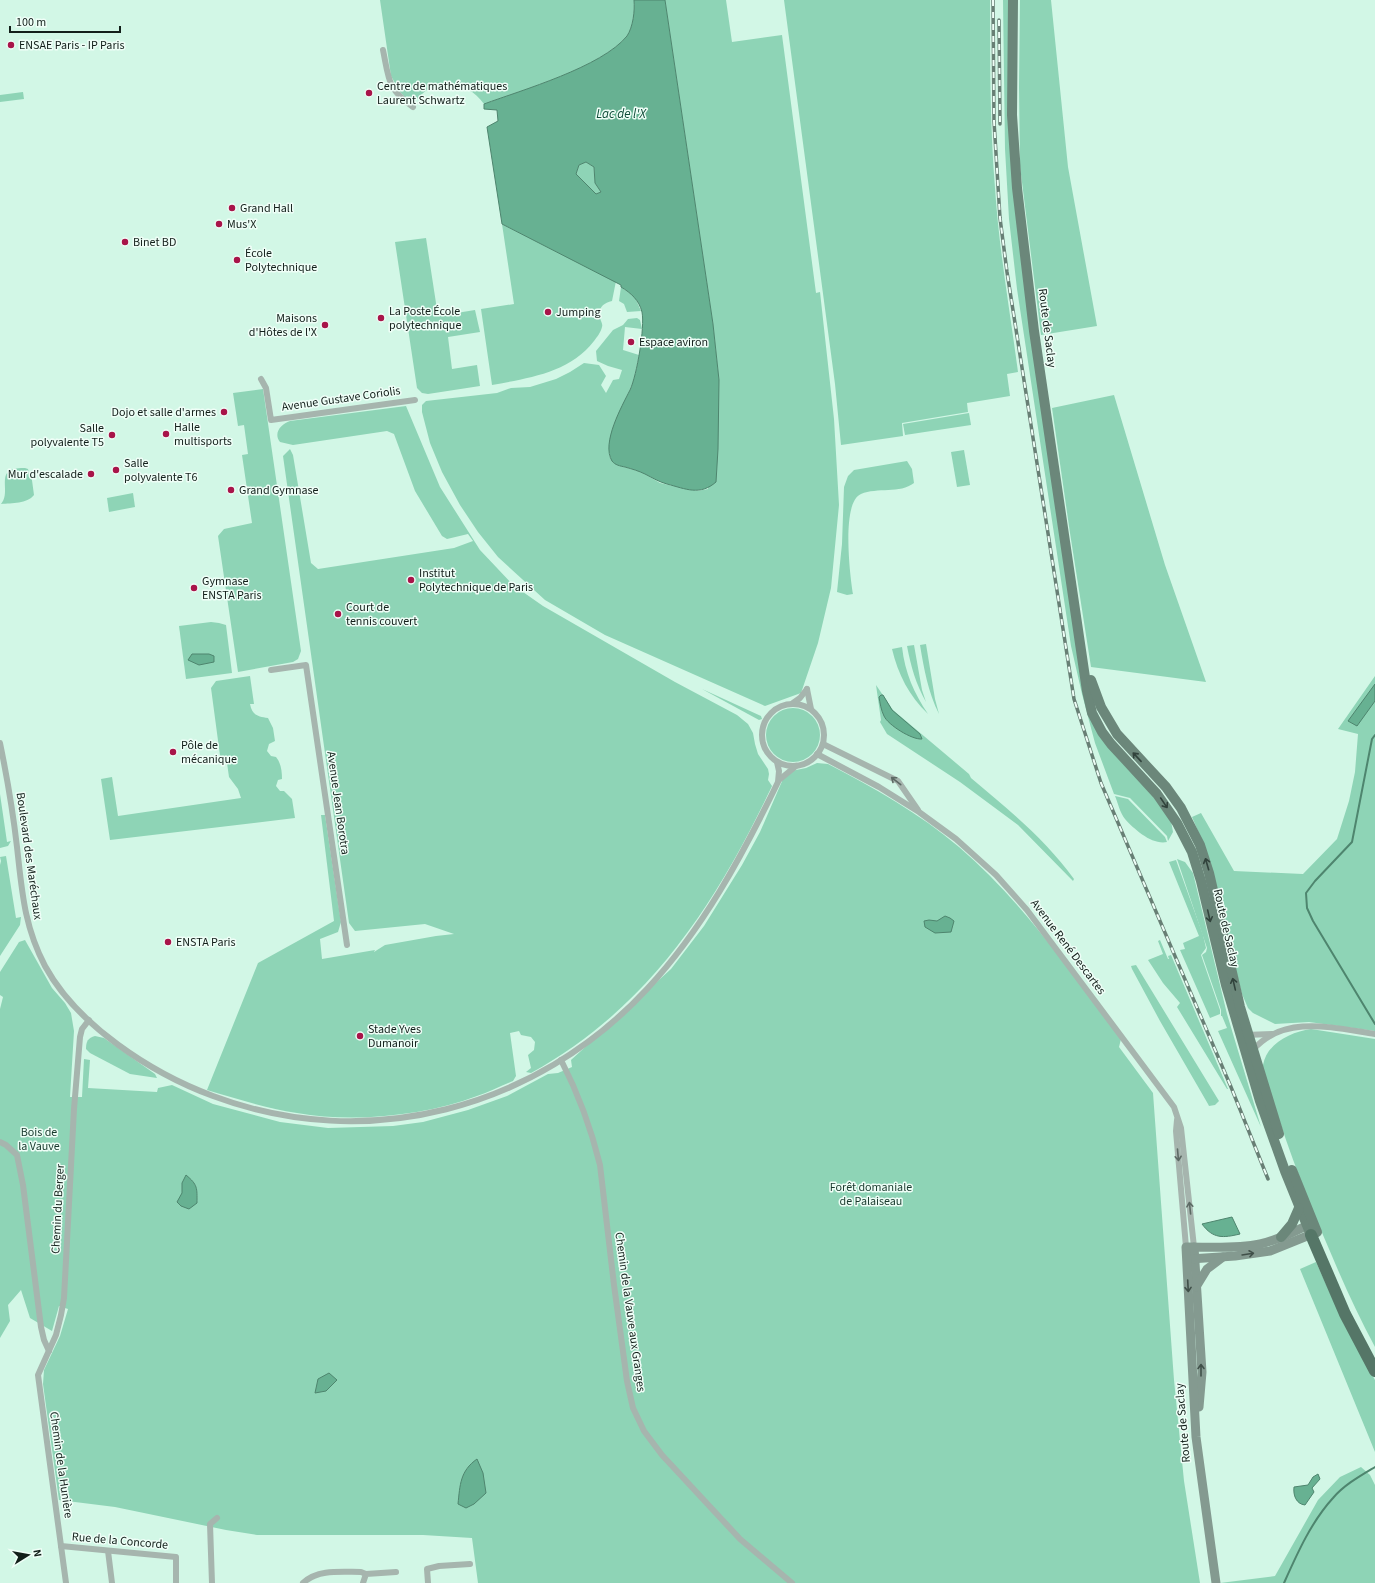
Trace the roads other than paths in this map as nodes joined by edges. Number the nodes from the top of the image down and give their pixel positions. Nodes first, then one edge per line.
1 (1013, 0) edge
2 (383, 50) dead end
3 (413, 107) dead end
4 (261, 379) dead end
5 (415, 400) dead end
6 (271, 670) dead end
7 (794, 703) junction
8 (810, 709) junction
9 (0, 743) edge
10 (823, 744) junction
11 (817, 754) junction
12 (777, 762) junction
13 (797, 766) junction
14 (778, 780) junction
15 (919, 812) junction
16 (347, 946) dead end
17 (89, 1020) junction
18 (1274, 1034) junction
19 (1375, 1034) edge
20 (1244, 1036) junction
21 (1250, 1054) junction
22 (561, 1060) junction
23 (0, 1142) edge
24 (1299, 1208) junction
25 (1312, 1229) junction
26 (1281, 1237) junction
27 (1190, 1247) junction
28 (1224, 1257) junction
29 (1191, 1259) junction
30 (1196, 1287) junction
31 (49, 1351) junction
32 (1375, 1357) edge
33 (1375, 1371) edge
34 (1196, 1437) junction
35 (217, 1518) dead end
36 (61, 1546) junction
37 (108, 1551) junction
38 (470, 1564) dead end
39 (396, 1572) dead end
40 (366, 1574) junction
41 (66, 1583) edge
42 (112, 1583) edge
43 (176, 1583) edge
44 (212, 1583) edge
45 (303, 1583) edge
46 (364, 1583) edge
47 (428, 1583) edge
48 (792, 1583) edge
49 (1216, 1583) edge

1 - 20 main road, Route de Saclay
2 - 3 street
4 - 5 street, Avenue Gustave Coriolis
6 - 16 street, Avenue Jean Borotra
7 - 8 street
7 - 8 street
7 - 12 street
8 - 10 street
9 - 17 street, Boulevard des Maréchaux
10 - 11 street
15 -> 10 street, Avenue René Descartes
11 - 13 street
11 - 15 street, Avenue René Descartes
12 - 13 street
12 - 14 street, Boulevard des Maréchaux
13 - 14 street, Boulevard des Maréchaux
14 - 22 street, Boulevard des Maréchaux
15 - 27 street, Avenue René Descartes
17 - 22 street, Boulevard des Maréchaux
17 - 31 street, Chemin du Berger
18 - 19 street
18 - 20 street
18 - 21 street
20 - 21 main road, Route de Saclay
21 - 24 main road, Route de Saclay
21 - 25 main road, Route de Saclay
22 - 48 street, Chemin de la Vauve aux Granges
23 - 31 street
24 - 25 main road, Route de Saclay
24 - 26 main road
25 - 26 main road
28 -> 25 main road
25 - 32 highway
25 - 33 highway
26 - 27 main road
27 - 29 main road, Route de Saclay
28 - 29 main road
28 - 30 main road
29 - 30 main road
29 -> 34 main road, Route de Saclay
34 -> 30 main road
31 - 36 street, Chemin de la Hunière
34 - 49 main road, Route de Saclay
35 - 44 street
36 - 37 street, Rue de la Concorde
36 - 41 street, Chemin de la Hunière
37 - 42 street
37 - 43 street, Rue de la Concorde
38 - 47 street
39 - 40 street
40 - 45 street
40 - 46 street

